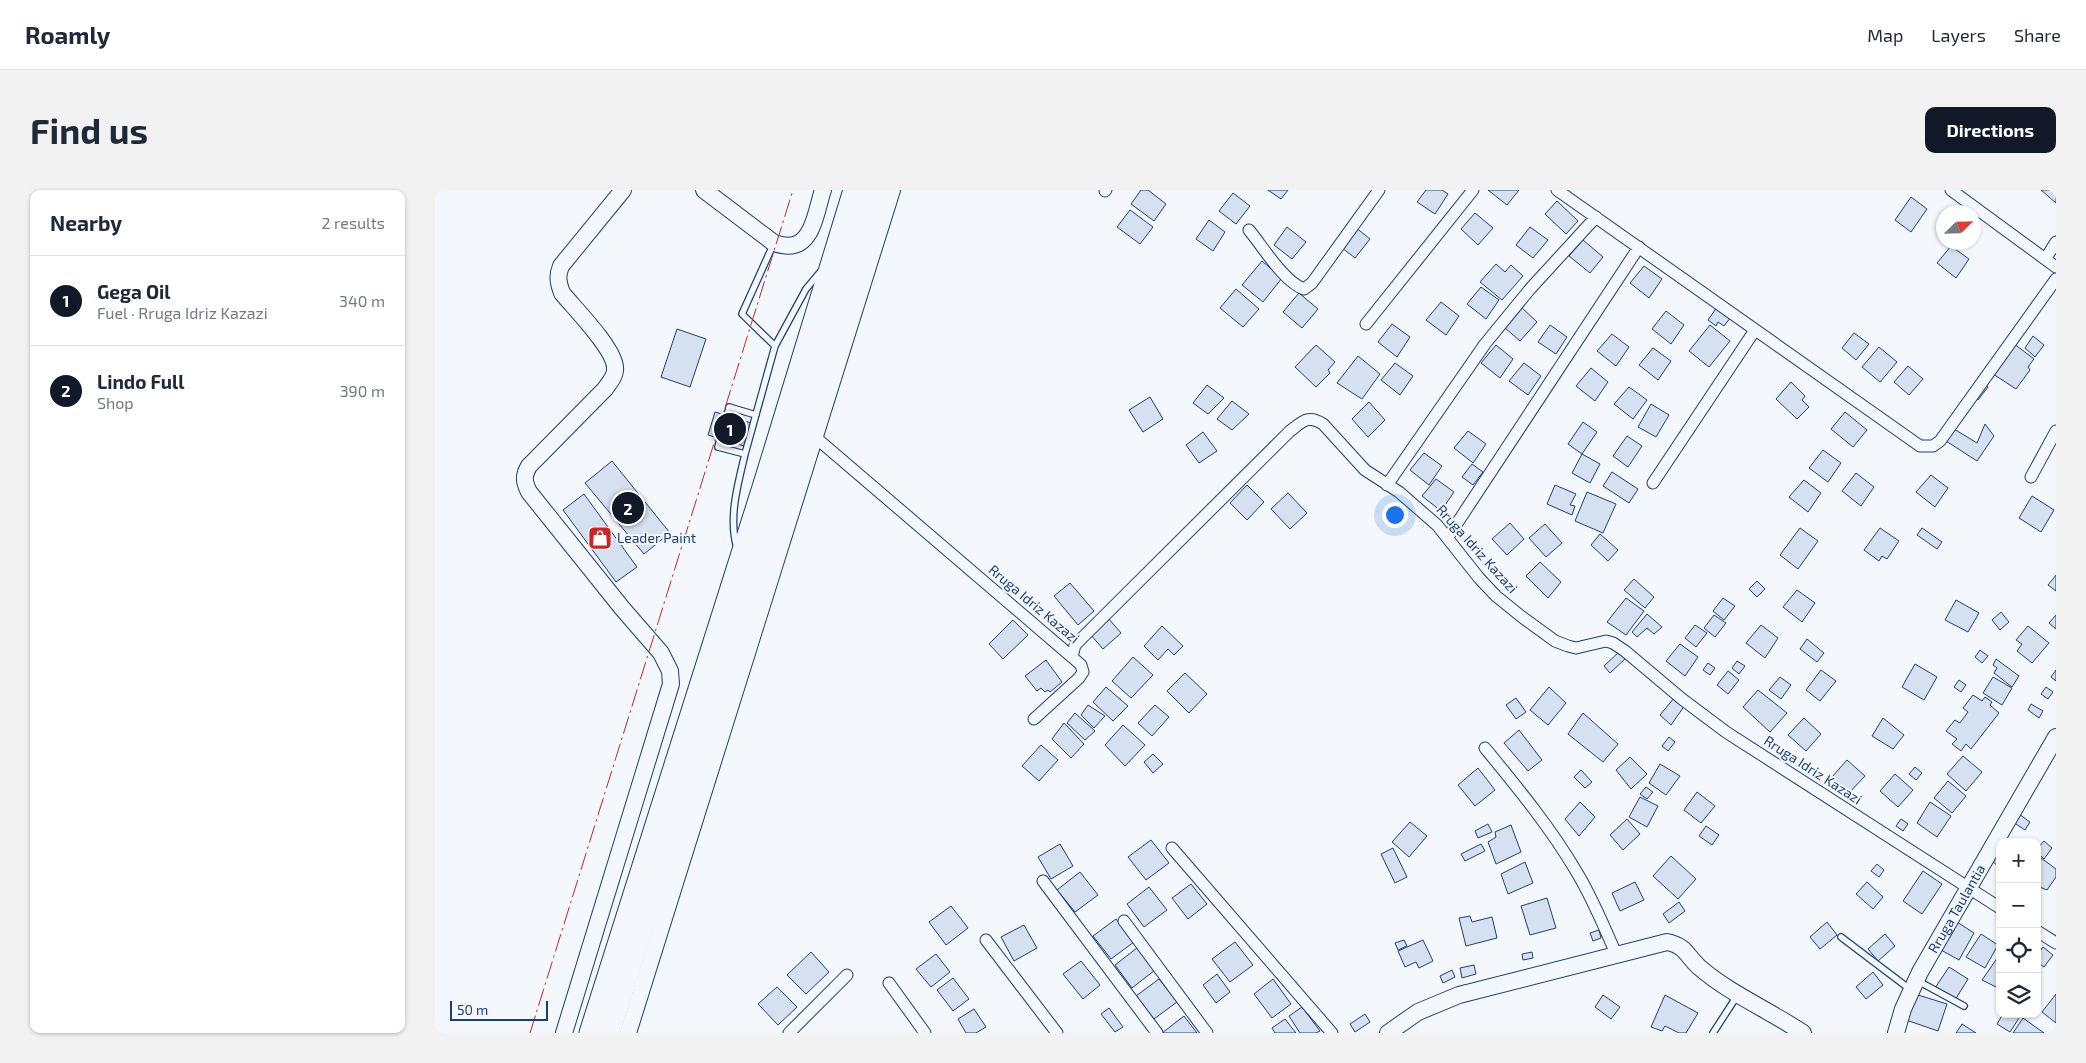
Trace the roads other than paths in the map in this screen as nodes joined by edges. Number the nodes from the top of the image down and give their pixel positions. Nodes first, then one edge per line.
1 (623, 190) edge
2 (704, 190) edge
3 (823, 190) edge
4 (854, 190) edge
5 (875, 190) edge
6 (892, 190) edge
7 (1379, 190) edge
8 (1473, 190) edge
9 (1557, 190) edge
10 (1951, 190) edge
11 (1596, 217) junction
12 (1249, 230) dead end
13 (2056, 242) edge
14 (774, 243) junction
15 (1639, 247) junction
16 (2046, 258) junction
17 (831, 263) junction
18 (2056, 267) edge
19 (2056, 279) edge
20 (1366, 324) dead end
21 (1755, 330) junction
22 (775, 346) junction
23 (756, 415) junction
24 (727, 416) dead end
25 (2056, 431) edge
26 (815, 437) junction
27 (720, 439) dead end
28 (744, 457) junction
29 (2031, 477) dead end
30 (1653, 483) dead end
31 (1387, 485) junction
32 (1448, 537) junction
33 (741, 558) junction
34 (1072, 657) junction
35 (1034, 719) dead end
36 (2056, 737) edge
37 (1485, 748) dead end
38 (1172, 848) dead end
39 (1043, 881) dead end
40 (1969, 888) junction
41 (1996, 905) edge
42 (1124, 921) dead end
43 (2041, 934) edge
44 (1841, 937) dead end
45 (986, 940) dead end
46 (2056, 943) edge
47 (1616, 954) junction
48 (847, 975) dead end
49 (889, 983) dead end
50 (1913, 985) junction
51 (1738, 994) junction
52 (1965, 1006) dead end
53 (564, 1033) edge
54 (590, 1033) edge
55 (609, 1033) edge
56 (628, 1033) edge
57 (789, 1033) edge
58 (925, 1033) edge
59 (1057, 1033) edge
60 (1157, 1033) edge
61 (1207, 1033) edge
62 (1332, 1033) edge
63 (1387, 1033) edge
64 (1713, 1033) edge
65 (1803, 1033) edge
66 (1896, 1033) edge

1 - 53 street
2 - 14 street
3 - 14 street
4 - 17 highway
5 - 55 highway
6 - 26 street
7 - 12 street
8 - 20 street
9 - 11 street
10 - 16 street
11 - 15 street
11 - 31 street
13 - 16 street
14 - 22 lane
15 - 21 street
15 - 32 street
16 - 18 street
17 - 22 lane
17 - 33 highway
19 - 21 street
21 - 30 street
22 - 23 lane
23 - 24 lane
23 - 28 lane
25 - 29 street
26 - 34 street, Rruga Idriz Kazazi
26 - 56 street
27 - 28 lane
28 - 33 lane
31 - 32 street, Rruga Idriz Kazazi
31 - 34 street, Rruga Idriz Kazazi
32 - 40 street, Rruga Idriz Kazazi
33 - 54 highway
34 - 35 street
36 - 40 street, Rruga Taulantia
37 - 47 street
38 - 62 street
39 - 60 street
40 - 41 street, Rruga Idriz Kazazi
40 - 50 street, Rruga Taulantia
42 - 61 street
43 - 46 street
44 - 50 lane
45 - 59 street
47 - 51 street
47 - 63 street
48 - 57 street
49 - 58 street
50 - 52 lane
50 - 66 street, Rruga Taulantia
51 - 64 lane
51 - 65 street

